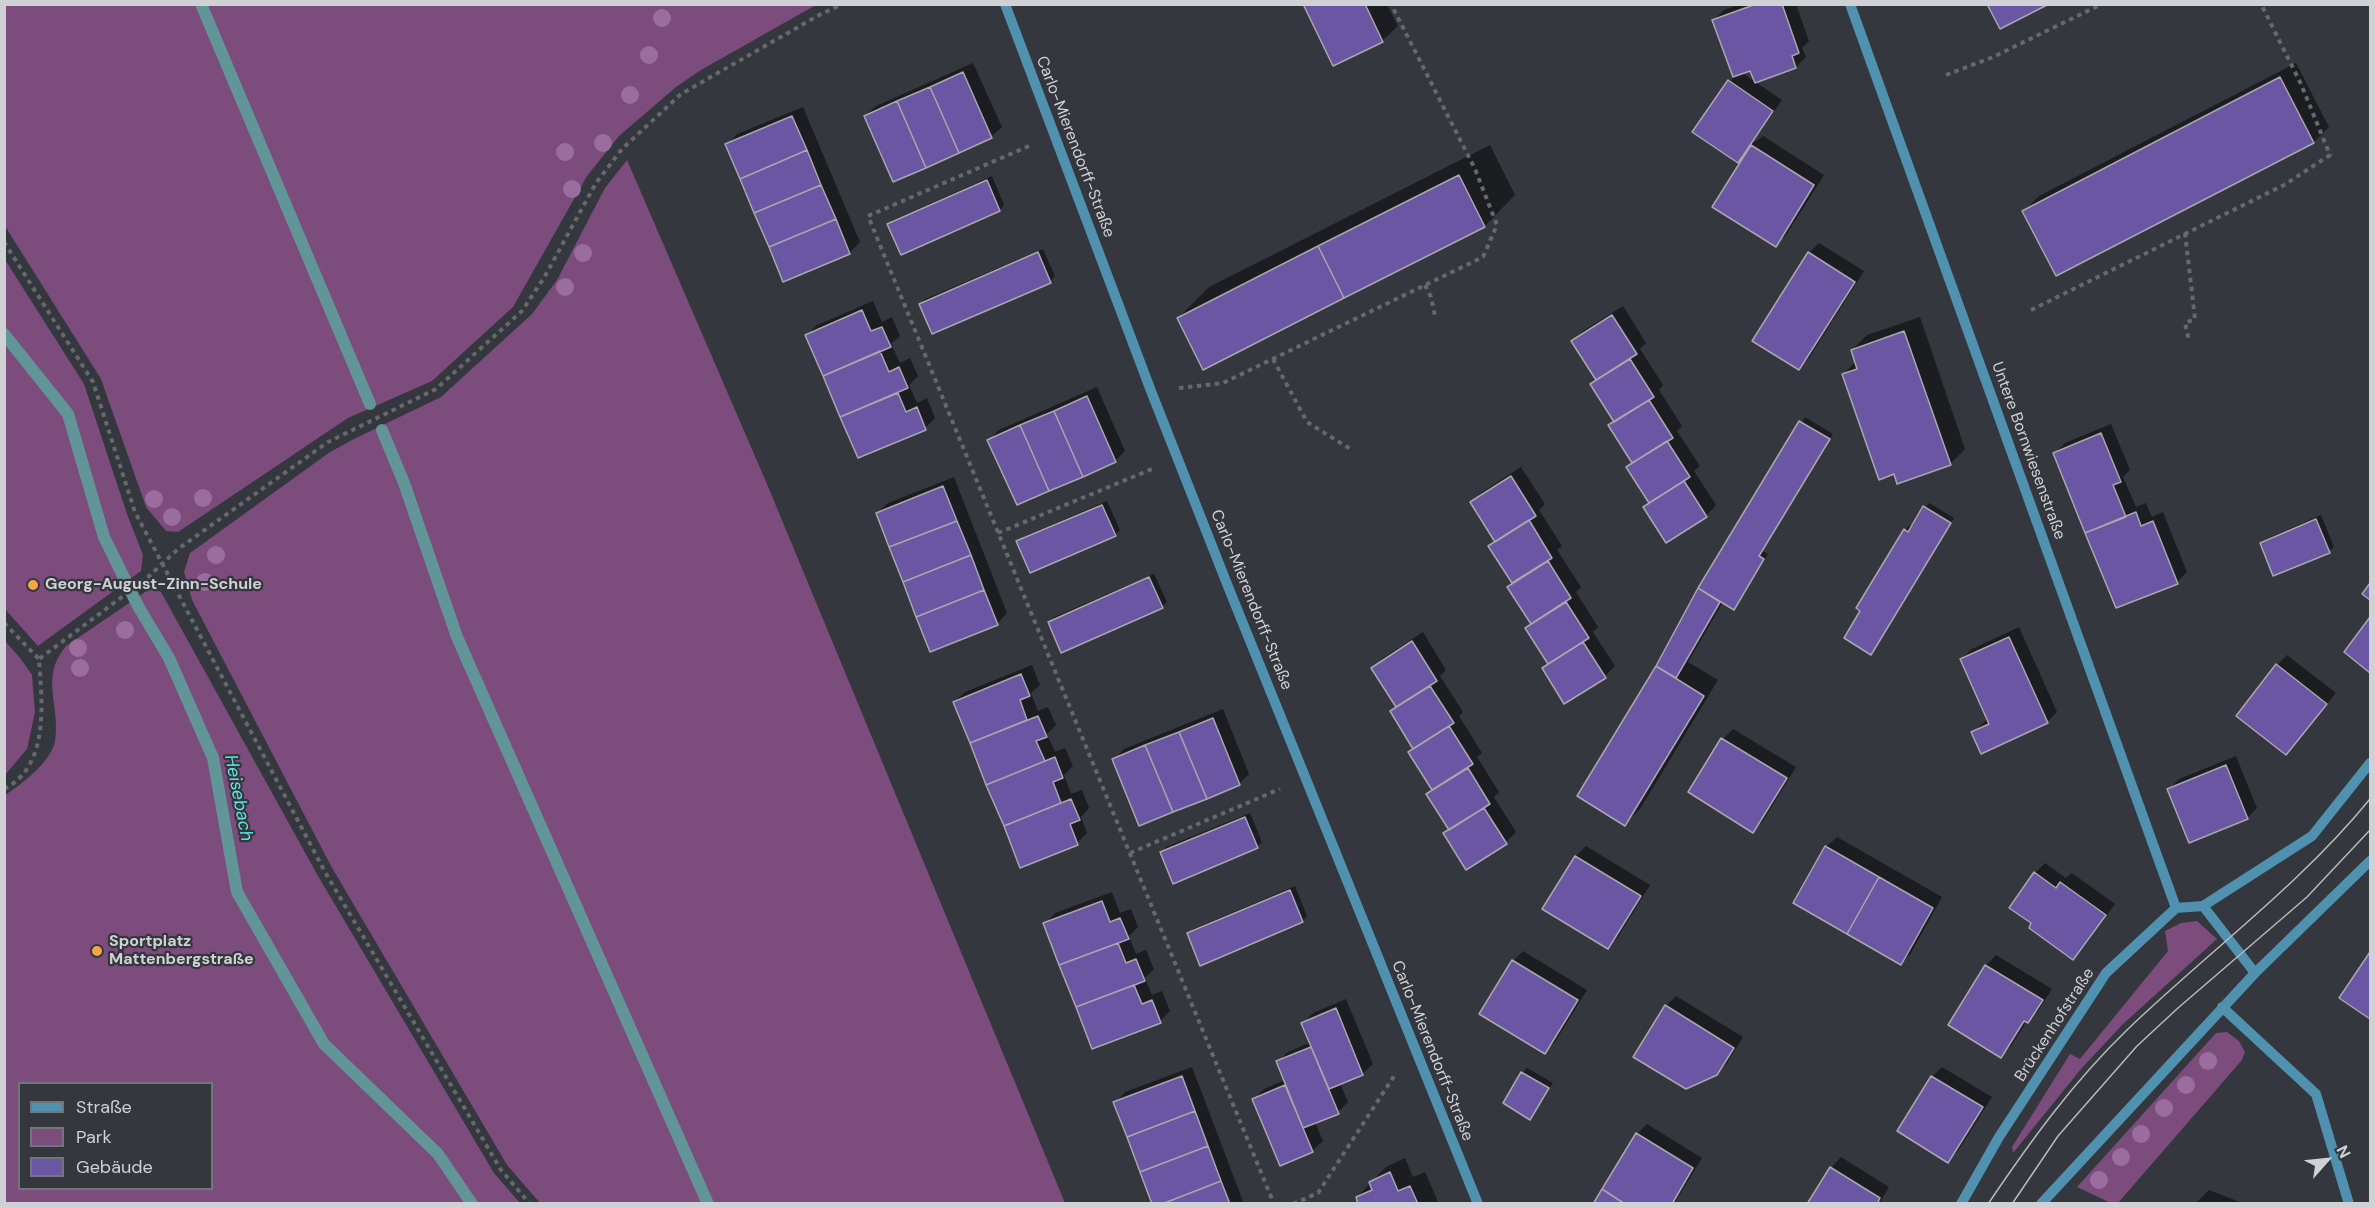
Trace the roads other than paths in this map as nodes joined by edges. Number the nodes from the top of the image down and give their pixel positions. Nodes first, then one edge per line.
1 (1005, 4) edge
2 (1850, 4) edge
3 (2370, 762) edge
4 (2370, 861) edge
5 (2203, 906) junction
6 (2175, 908) junction
7 (2255, 973) junction
8 (2222, 1007) junction
9 (1478, 1203) edge
10 (1961, 1203) edge
11 (2041, 1203) edge
12 (2349, 1203) edge

1 - 9 street, Carlo-Mierendorff-Straße
2 - 6 street, Untere Bornwiesenstraße
3 - 5 street
4 - 7 street
5 - 6 street
5 - 7 street
6 - 10 street, Brückenhofstraße
7 - 8 street
8 - 11 street
8 - 12 street

